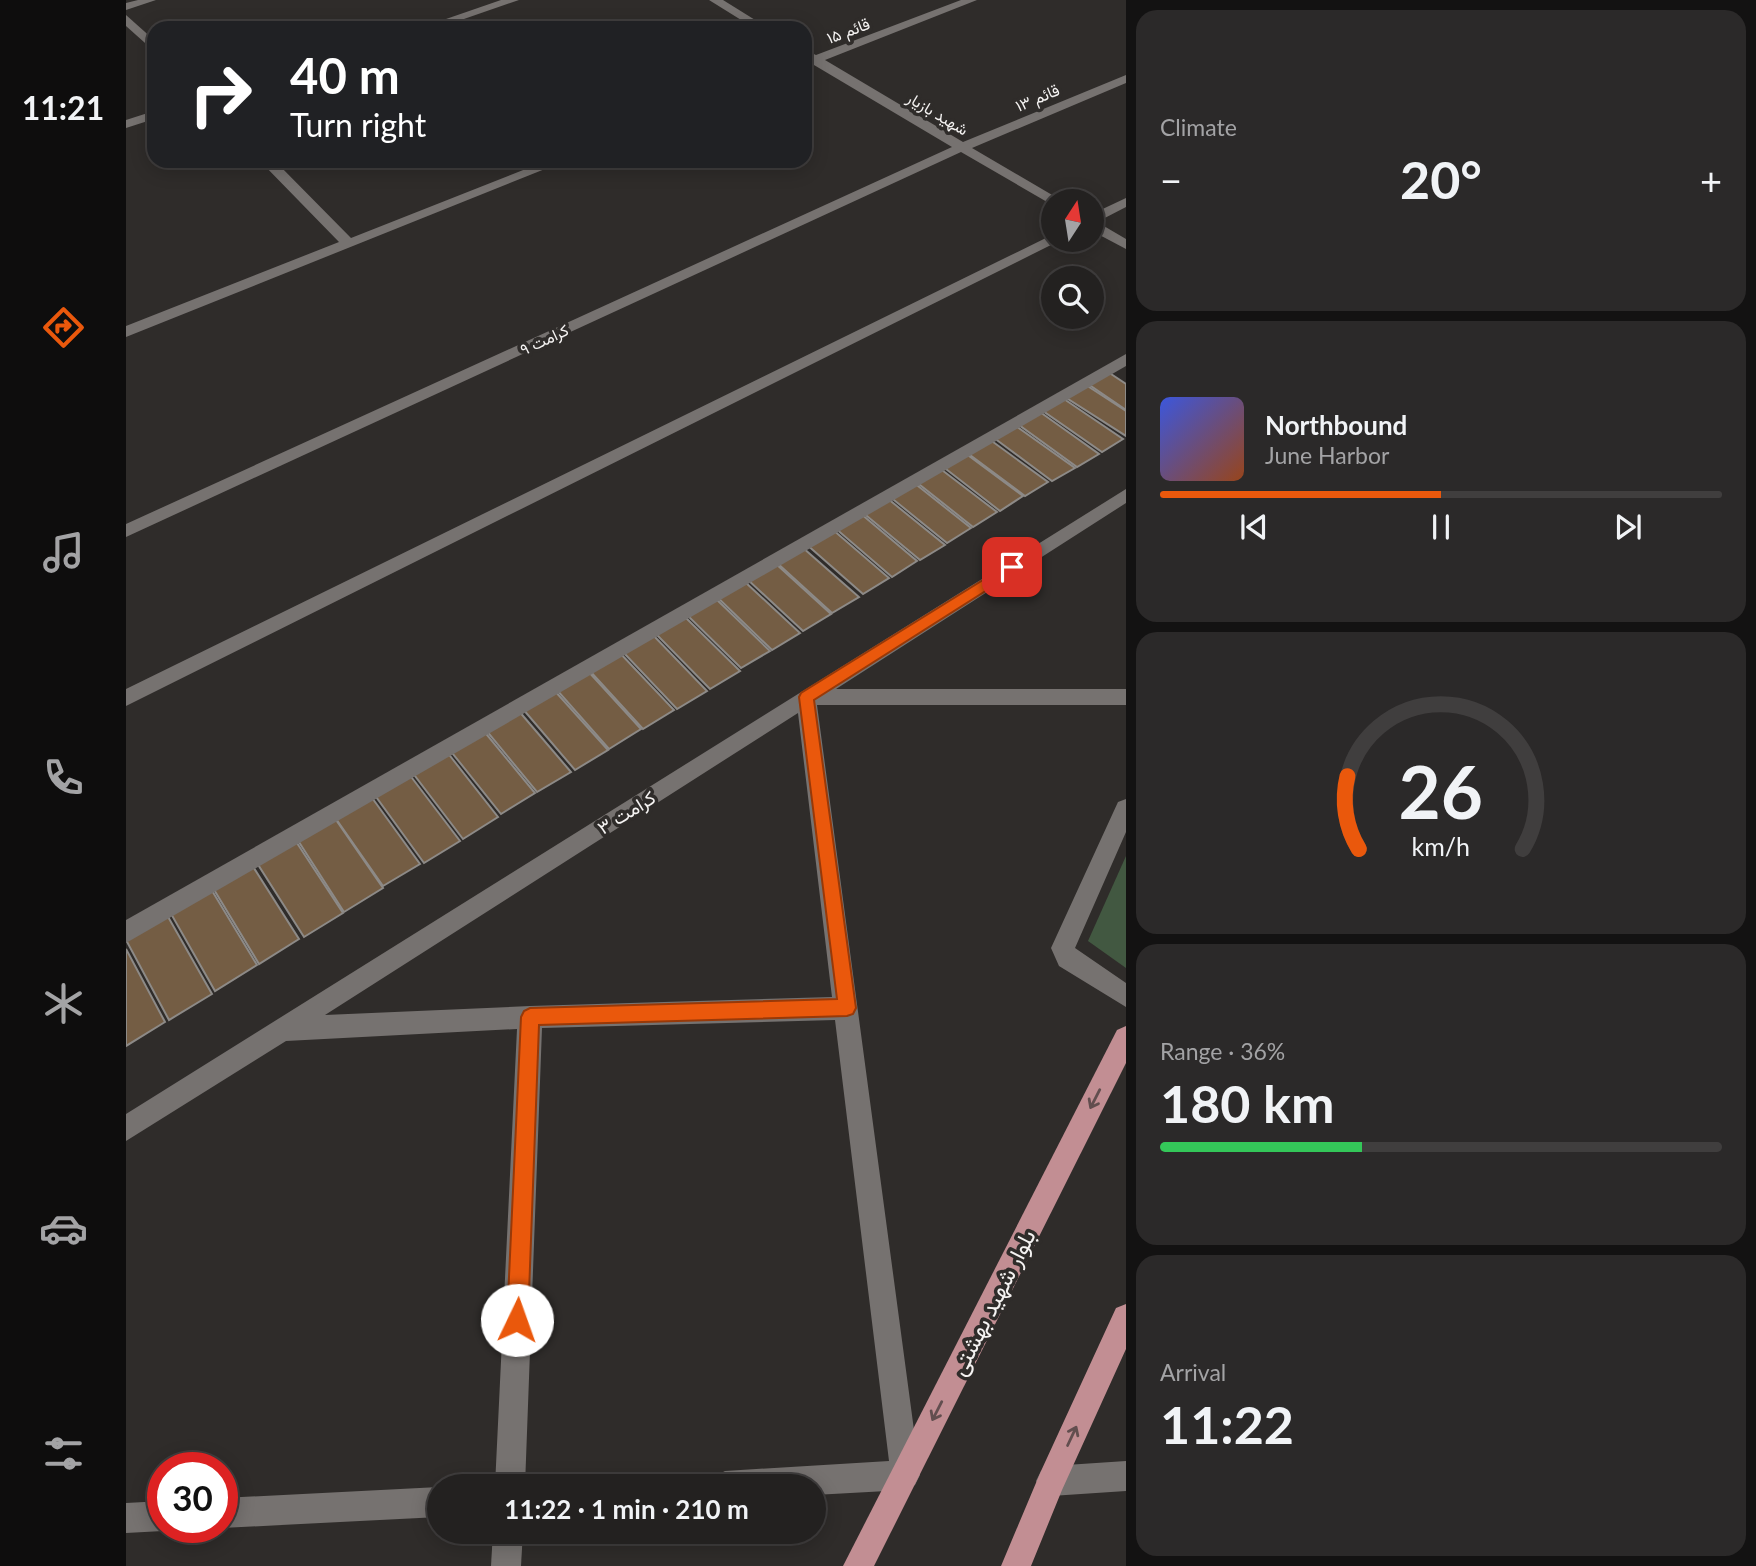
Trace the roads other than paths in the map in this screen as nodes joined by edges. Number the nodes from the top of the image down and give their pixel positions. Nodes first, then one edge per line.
1 (150, 0) edge
2 (513, 0) edge
3 (715, 0) edge
4 (971, 0) edge
5 (126, 7) edge
6 (126, 19) edge
7 (448, 21) edge
8 (750, 21) edge
9 (147, 40) edge
10 (812, 58) edge
11 (812, 61) edge
12 (1126, 79) edge
13 (147, 117) edge
14 (126, 124) edge
15 (962, 147) junction
16 (274, 168) edge
17 (540, 168) edge
18 (1041, 194) edge
19 (1126, 202) edge
20 (1104, 213) edge
21 (1104, 232) edge
22 (349, 244) junction
23 (1041, 244) edge
24 (1126, 245) edge
25 (126, 331) edge
26 (1126, 359) edge
27 (1126, 495) edge
28 (126, 531) edge
29 (806, 697) junction
30 (1126, 697) edge
31 (126, 698) edge
32 (1126, 808) edge
33 (126, 932) edge
34 (1126, 996) edge
35 (847, 1008) junction
36 (530, 1017) junction
37 (283, 1029) junction
38 (1126, 1038) edge
39 (126, 1128) edge
40 (1126, 1318) edge
41 (511, 1474) edge
42 (905, 1475) junction
43 (1126, 1476) edge
44 (826, 1480) edge
45 (1051, 1480) junction
46 (427, 1504) edge
47 (238, 1512) edge
48 (147, 1517) edge
49 (126, 1518) edge
50 (507, 1544) edge
51 (506, 1566) edge
52 (858, 1566) edge
53 (1016, 1566) edge

1 - 5 street
2 - 7 street
3 - 8 street
4 - 10 street, قائم ۱۵
6 - 9 street
11 - 15 street, شهید بازیار
12 - 15 street, قائم ۱۳
13 - 14 street
15 - 18 street, شهید بازیار
15 - 28 street, کرامت ۹
16 - 22 street
17 - 22 street
19 - 20 street
21 - 24 street
22 - 25 street
23 - 31 street
26 - 33 street
27 - 29 street, کرامت ۳
29 - 30 street
29 - 35 street
29 - 37 street, کرامت ۳
32 - 34 street
35 - 36 street
35 - 42 street
36 - 37 street
36 - 41 street
37 - 39 street, کرامت ۳
38 -> 42 main road, بلوار شهید بهشتی
45 -> 40 main road
42 - 44 street
42 - 52 main road, بلوار شهید بهشتی
43 - 45 street
45 - 53 main road
46 - 47 street
48 - 49 street
50 - 51 street

